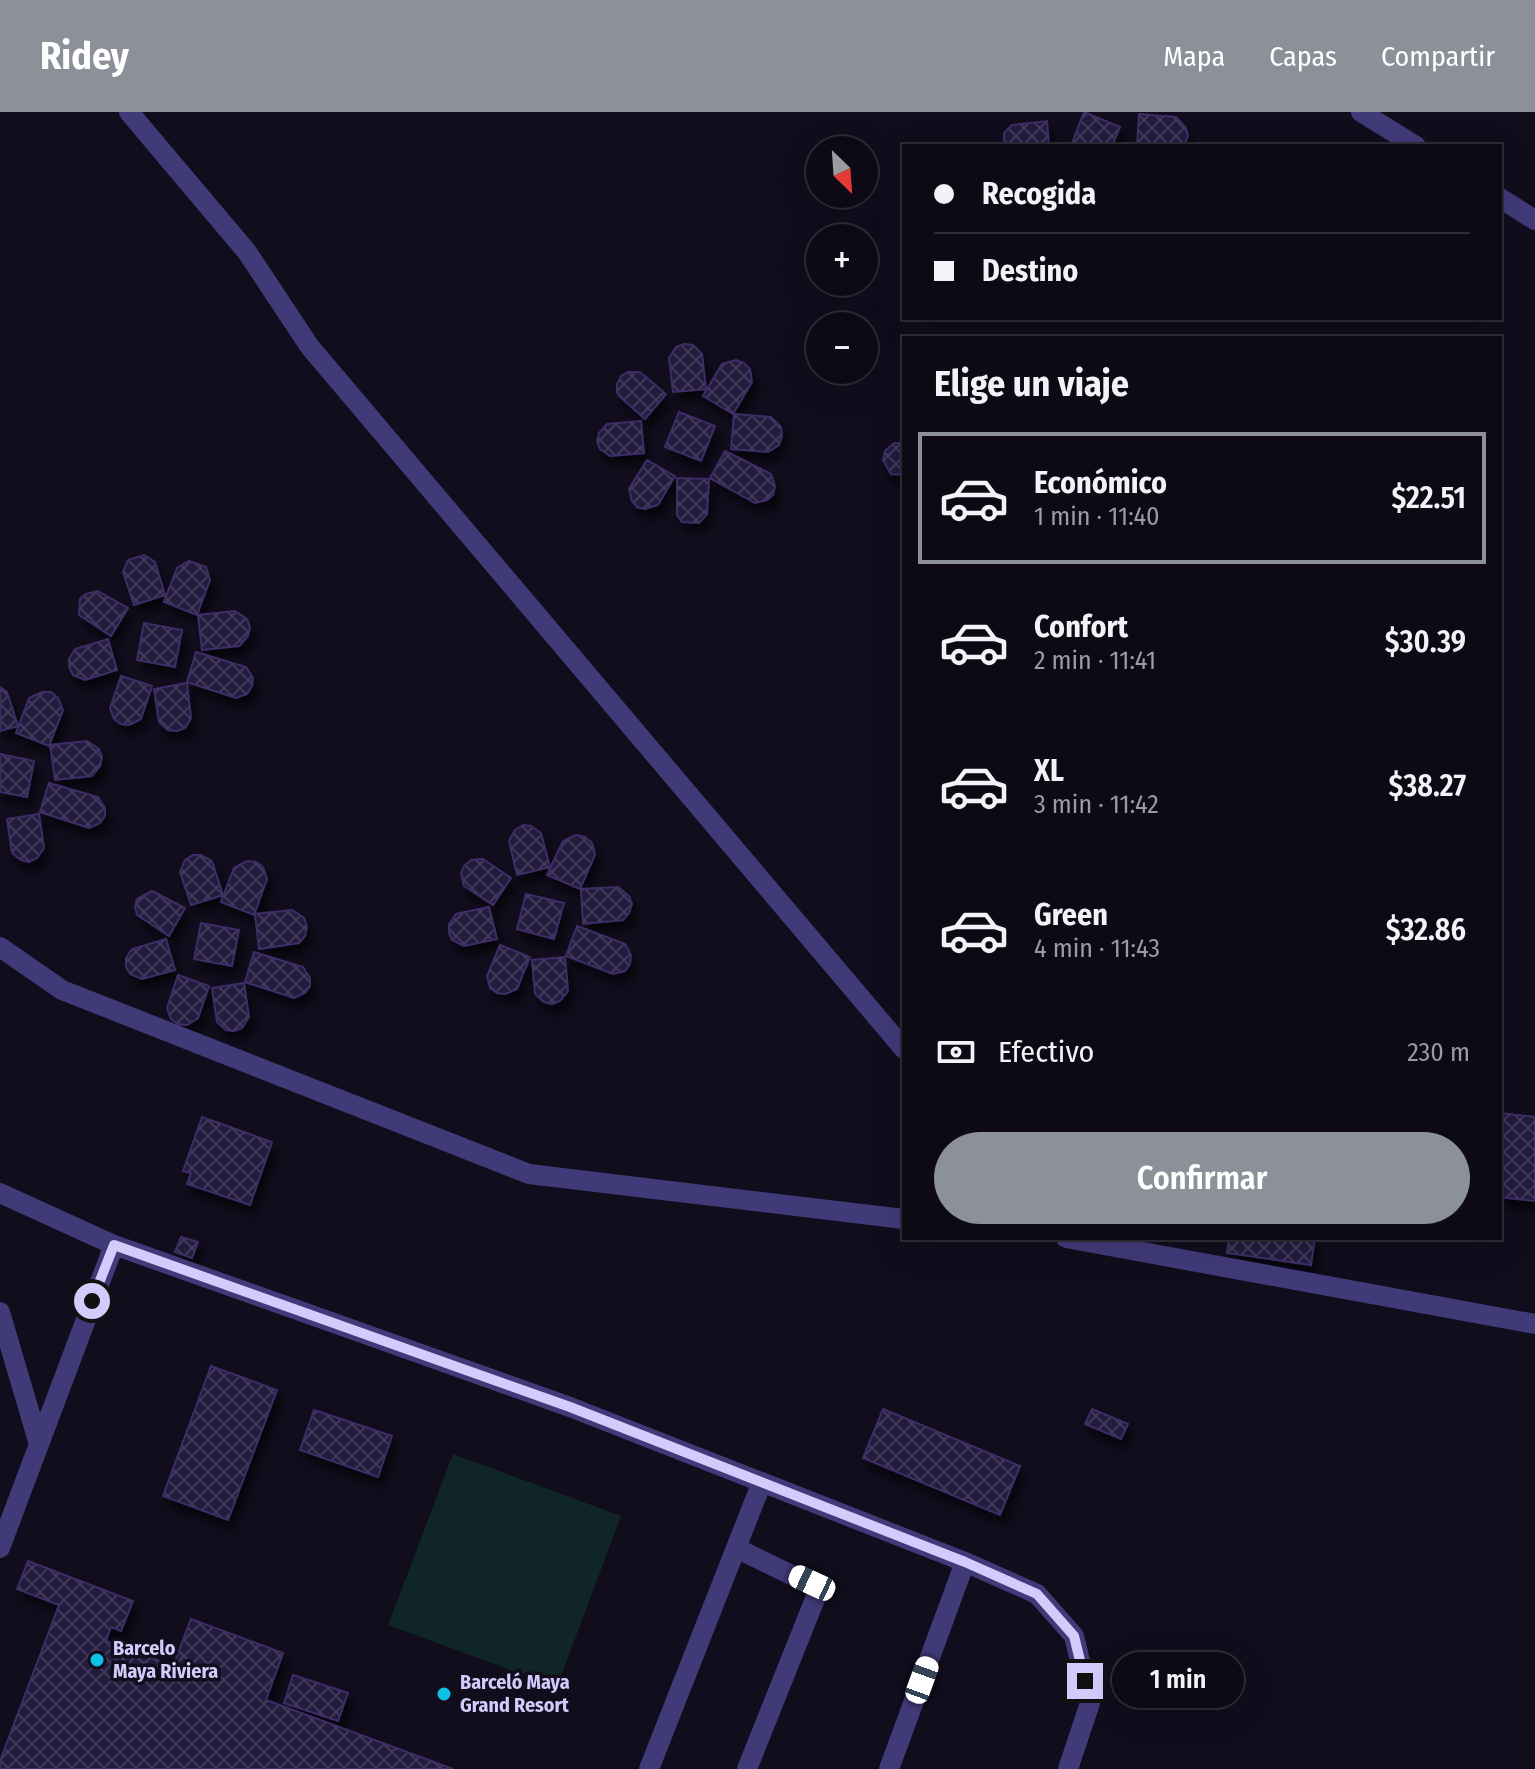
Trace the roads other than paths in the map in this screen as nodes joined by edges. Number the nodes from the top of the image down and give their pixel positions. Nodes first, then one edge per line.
1 (129, 112) edge
2 (1361, 112) edge
3 (1413, 144) edge
4 (1502, 199) edge
5 (1535, 220) edge
6 (0, 947) edge
7 (902, 1047) edge
8 (0, 1193) edge
9 (902, 1219) edge
10 (1083, 1240) edge
11 (114, 1245) junction
12 (0, 1312) edge
13 (1535, 1324) edge
14 (38, 1441) junction
15 (762, 1482) junction
16 (0, 1548) edge
17 (736, 1548) junction
18 (965, 1562) junction
19 (649, 1769) edge
20 (747, 1769) edge
21 (889, 1769) edge
22 (1068, 1769) edge

1 - 7 street
2 - 3 street
4 - 5 street
6 - 9 street
8 - 11 street
10 - 13 street
11 - 14 street
11 - 15 street
12 - 14 street
14 - 16 street
15 - 17 street
15 - 18 street
17 - 19 street
17 - 20 street
18 - 21 street
18 - 22 street

